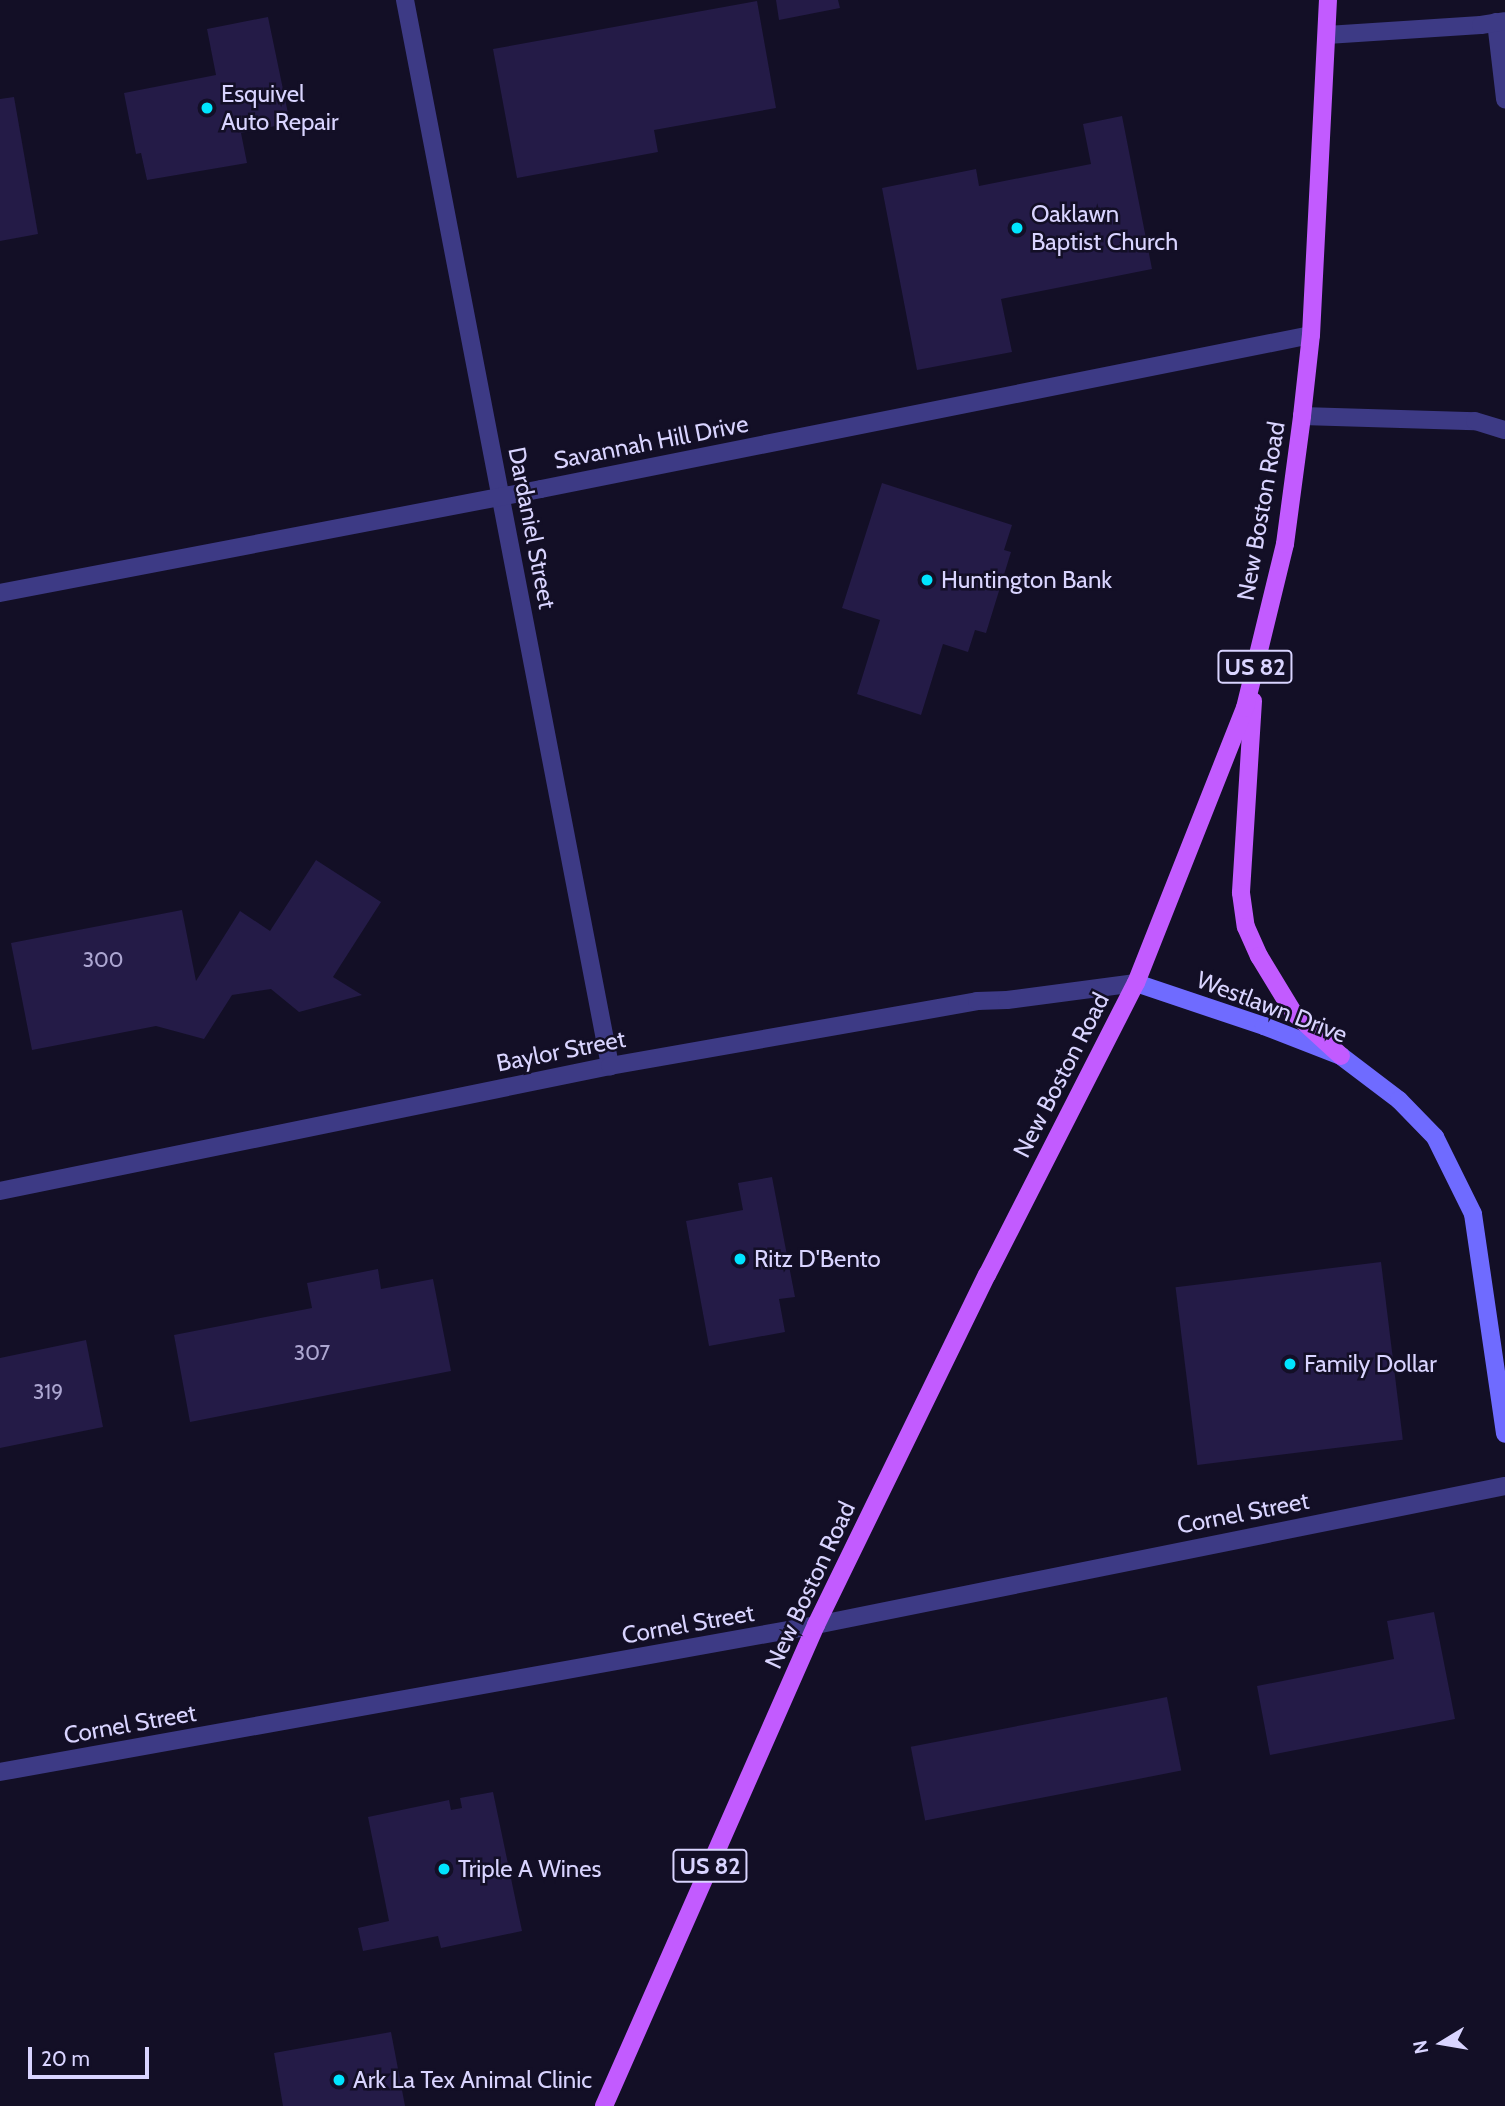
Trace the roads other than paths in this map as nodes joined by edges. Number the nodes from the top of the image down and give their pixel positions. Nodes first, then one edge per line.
1 (405, 0) edge
2 (1328, 0) edge
3 (1501, 22) edge
4 (1328, 35) junction
5 (1505, 99) edge
6 (1311, 335) junction
7 (1302, 416) junction
8 (1505, 430) edge
9 (502, 497) junction
10 (0, 593) edge
11 (1255, 667) junction
12 (1136, 983) junction
13 (1341, 1056) junction
14 (610, 1066) junction
15 (0, 1191) edge
16 (1503, 1406) edge
17 (1505, 1434) edge
18 (1505, 1486) edge
19 (816, 1625) junction
20 (0, 1772) edge
21 (604, 2106) edge

1 - 9 street, Dardaniel Street
2 - 4 main road, New Boston Road / US 82
3 - 4 street
3 - 5 street
4 - 6 main road, New Boston Road / US 82
6 - 7 main road, New Boston Road / US 82
6 - 9 street, Savannah Hill Drive
7 - 8 street
7 - 11 main road, New Boston Road / US 82
9 - 10 street, Savannah Hill Drive
9 - 14 street, Dardaniel Street
11 - 12 main road, New Boston Road / US 82
11 - 13 main road
12 - 13 main road, Westlawn Drive
12 - 14 street, Baylor Street
12 - 19 main road, New Boston Road / US 82
13 - 16 main road, Westlawn Drive
14 - 15 street, Baylor Street
16 - 17 main road, Westlawn Drive
18 - 19 street, Cornel Street
19 - 20 street, Cornel Street
19 - 21 main road, New Boston Road / US 82

